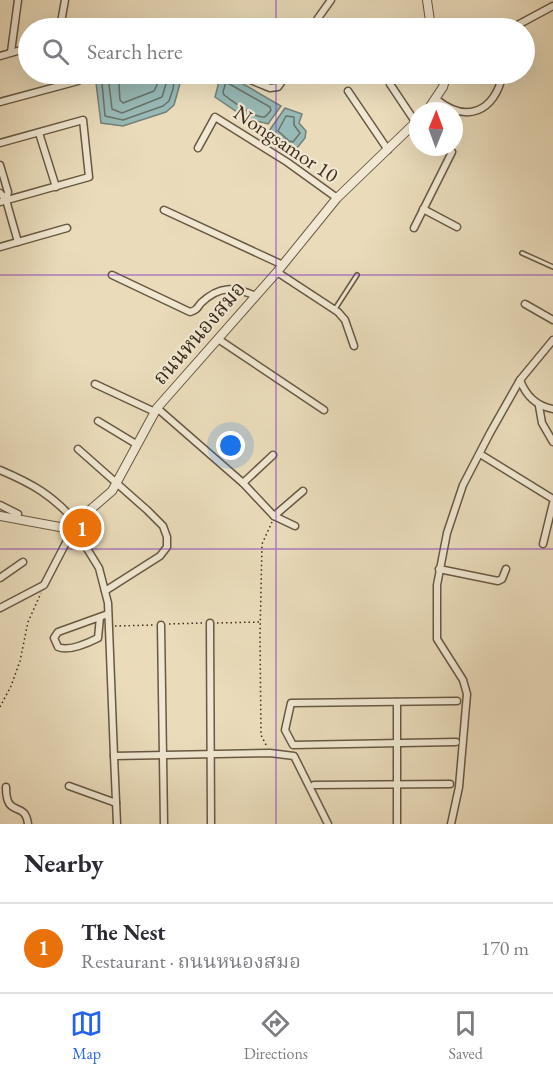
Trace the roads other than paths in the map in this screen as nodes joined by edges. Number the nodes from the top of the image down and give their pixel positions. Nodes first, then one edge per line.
1 (18, 0) edge
2 (65, 0) edge
3 (331, 0) edge
4 (427, 0) edge
5 (553, 6) edge
6 (62, 18) edge
7 (319, 18) edge
8 (430, 18) edge
9 (531, 18) edge
10 (18, 50) edge
11 (11, 52) junction
12 (0, 56) edge
13 (67, 84) edge
14 (260, 84) edge
15 (280, 84) edge
16 (390, 84) dead end
17 (444, 84) edge
18 (500, 84) edge
19 (348, 91) dead end
20 (436, 99) junction
21 (0, 102) edge
22 (434, 102) edge
23 (409, 111) edge
24 (409, 130) edge
25 (39, 133) junction
26 (0, 142) edge
27 (198, 148) dead end
28 (388, 150) junction
29 (450, 156) edge
30 (0, 165) edge
31 (56, 187) junction
32 (0, 193) edge
33 (337, 198) junction
34 (3, 201) edge
35 (423, 209) junction
36 (164, 210) dead end
37 (458, 227) dead end
38 (67, 228) dead end
39 (414, 228) dead end
40 (18, 242) junction
41 (0, 247) edge
42 (522, 253) dead end
43 (283, 265) junction
44 (553, 267) edge
45 (278, 272) junction
46 (112, 275) dead end
47 (357, 275) dead end
48 (256, 296) junction
49 (525, 304) dead end
50 (334, 309) junction
51 (553, 320) edge
52 (218, 339) junction
53 (553, 340) edge
54 (354, 346) dead end
55 (520, 380) junction
56 (95, 384) dead end
57 (540, 406) junction
58 (553, 409) edge
59 (156, 410) junction
60 (324, 410) dead end
61 (98, 422) dead end
62 (553, 442) edge
63 (136, 444) junction
64 (78, 449) dead end
65 (480, 454) junction
66 (273, 455) dead end
67 (0, 470) edge
68 (117, 482) junction
69 (243, 483) junction
70 (303, 491) dead end
71 (553, 501) edge
72 (0, 505) edge
73 (18, 514) dead end
74 (0, 516) edge
75 (274, 516) junction
76 (76, 522) junction
77 (296, 526) dead end
78 (68, 530) junction
79 (543, 544) dead end
80 (23, 562) dead end
81 (439, 569) junction
82 (506, 569) dead end
83 (0, 578) edge
84 (105, 591) junction
85 (0, 608) edge
86 (108, 614) junction
87 (100, 618) junction
88 (210, 623) road end
89 (161, 625) road end
90 (458, 701) dead end
91 (397, 702) junction
92 (456, 742) dead end
93 (397, 743) junction
94 (210, 754) junction
95 (163, 755) junction
96 (114, 756) junction
97 (397, 784) junction
98 (450, 784) dead end
99 (314, 785) dead end
100 (69, 786) dead end
101 (6, 788) dead end
102 (116, 803) junction
103 (28, 824) edge
104 (117, 824) edge
105 (164, 824) edge
106 (211, 824) edge
107 (328, 824) edge
108 (397, 824) edge
109 (451, 824) edge

1 - 11 street
2 - 6 street
3 - 7 street
4 - 8 street
5 - 9 street
10 - 11 street
11 - 12 street
13 - 21 street
14 - 15 street
16 - 23 street
17 - 20 street
18 - 20 street
19 - 28 street
20 - 22 street
24 - 28 street, ถนนหนองสมอ
25 - 26 street
25 - 31 street
25 - 31 street
27 - 33 street, Nongsamor 10
28 - 33 street, ถนนหนองสมอ
29 - 35 street
30 - 34 street
31 - 34 street
32 - 34 street
33 - 43 street, ถนนหนองสมอ
34 - 40 street
35 - 37 street
35 - 39 street
36 - 43 street
38 - 40 street
40 - 41 street
42 - 44 lane
43 - 45 street, ถนนหนองสมอ
45 - 48 street, ถนนหนองสมอ
45 - 50 street
46 - 48 street
47 - 50 lane
48 - 52 street, ถนนหนองสมอ
49 - 51 street
50 - 54 street
52 - 59 street, ถนนหนองสมอ
52 - 60 street
53 - 55 street
55 - 57 street
55 - 65 street
56 - 59 street
57 - 58 street
57 - 62 street
59 - 63 street, ถนนหนองสมอ
59 - 69 street
61 - 63 street
63 - 68 street, ถนนหนองสมอ
64 - 68 street
65 - 71 street
65 - 81 street
66 - 69 street
67 - 76 street
68 - 76 street, ถนนหนองสมอ
68 - 84 street
69 - 75 street
70 - 75 street
71 - 79 street
72 - 73 street
74 - 78 street
75 - 77 street
76 - 78 street, ถนนหนองสมอ
78 - 84 street
78 - 85 street
80 - 83 street
81 - 82 street
81 - 109 street
84 - 86 street
86 - 87 street
86 - 96 street
87 - 87 street
88 - 94 street
89 - 95 street
90 - 91 street
91 - 93 street
91 - 93 street
92 - 93 street
93 - 97 street
94 - 95 street
94 - 106 street
94 - 107 street
95 - 96 street
95 - 105 street
96 - 102 street
97 - 98 street
97 - 99 street
97 - 108 street
100 - 102 street
101 - 103 street
102 - 104 street

